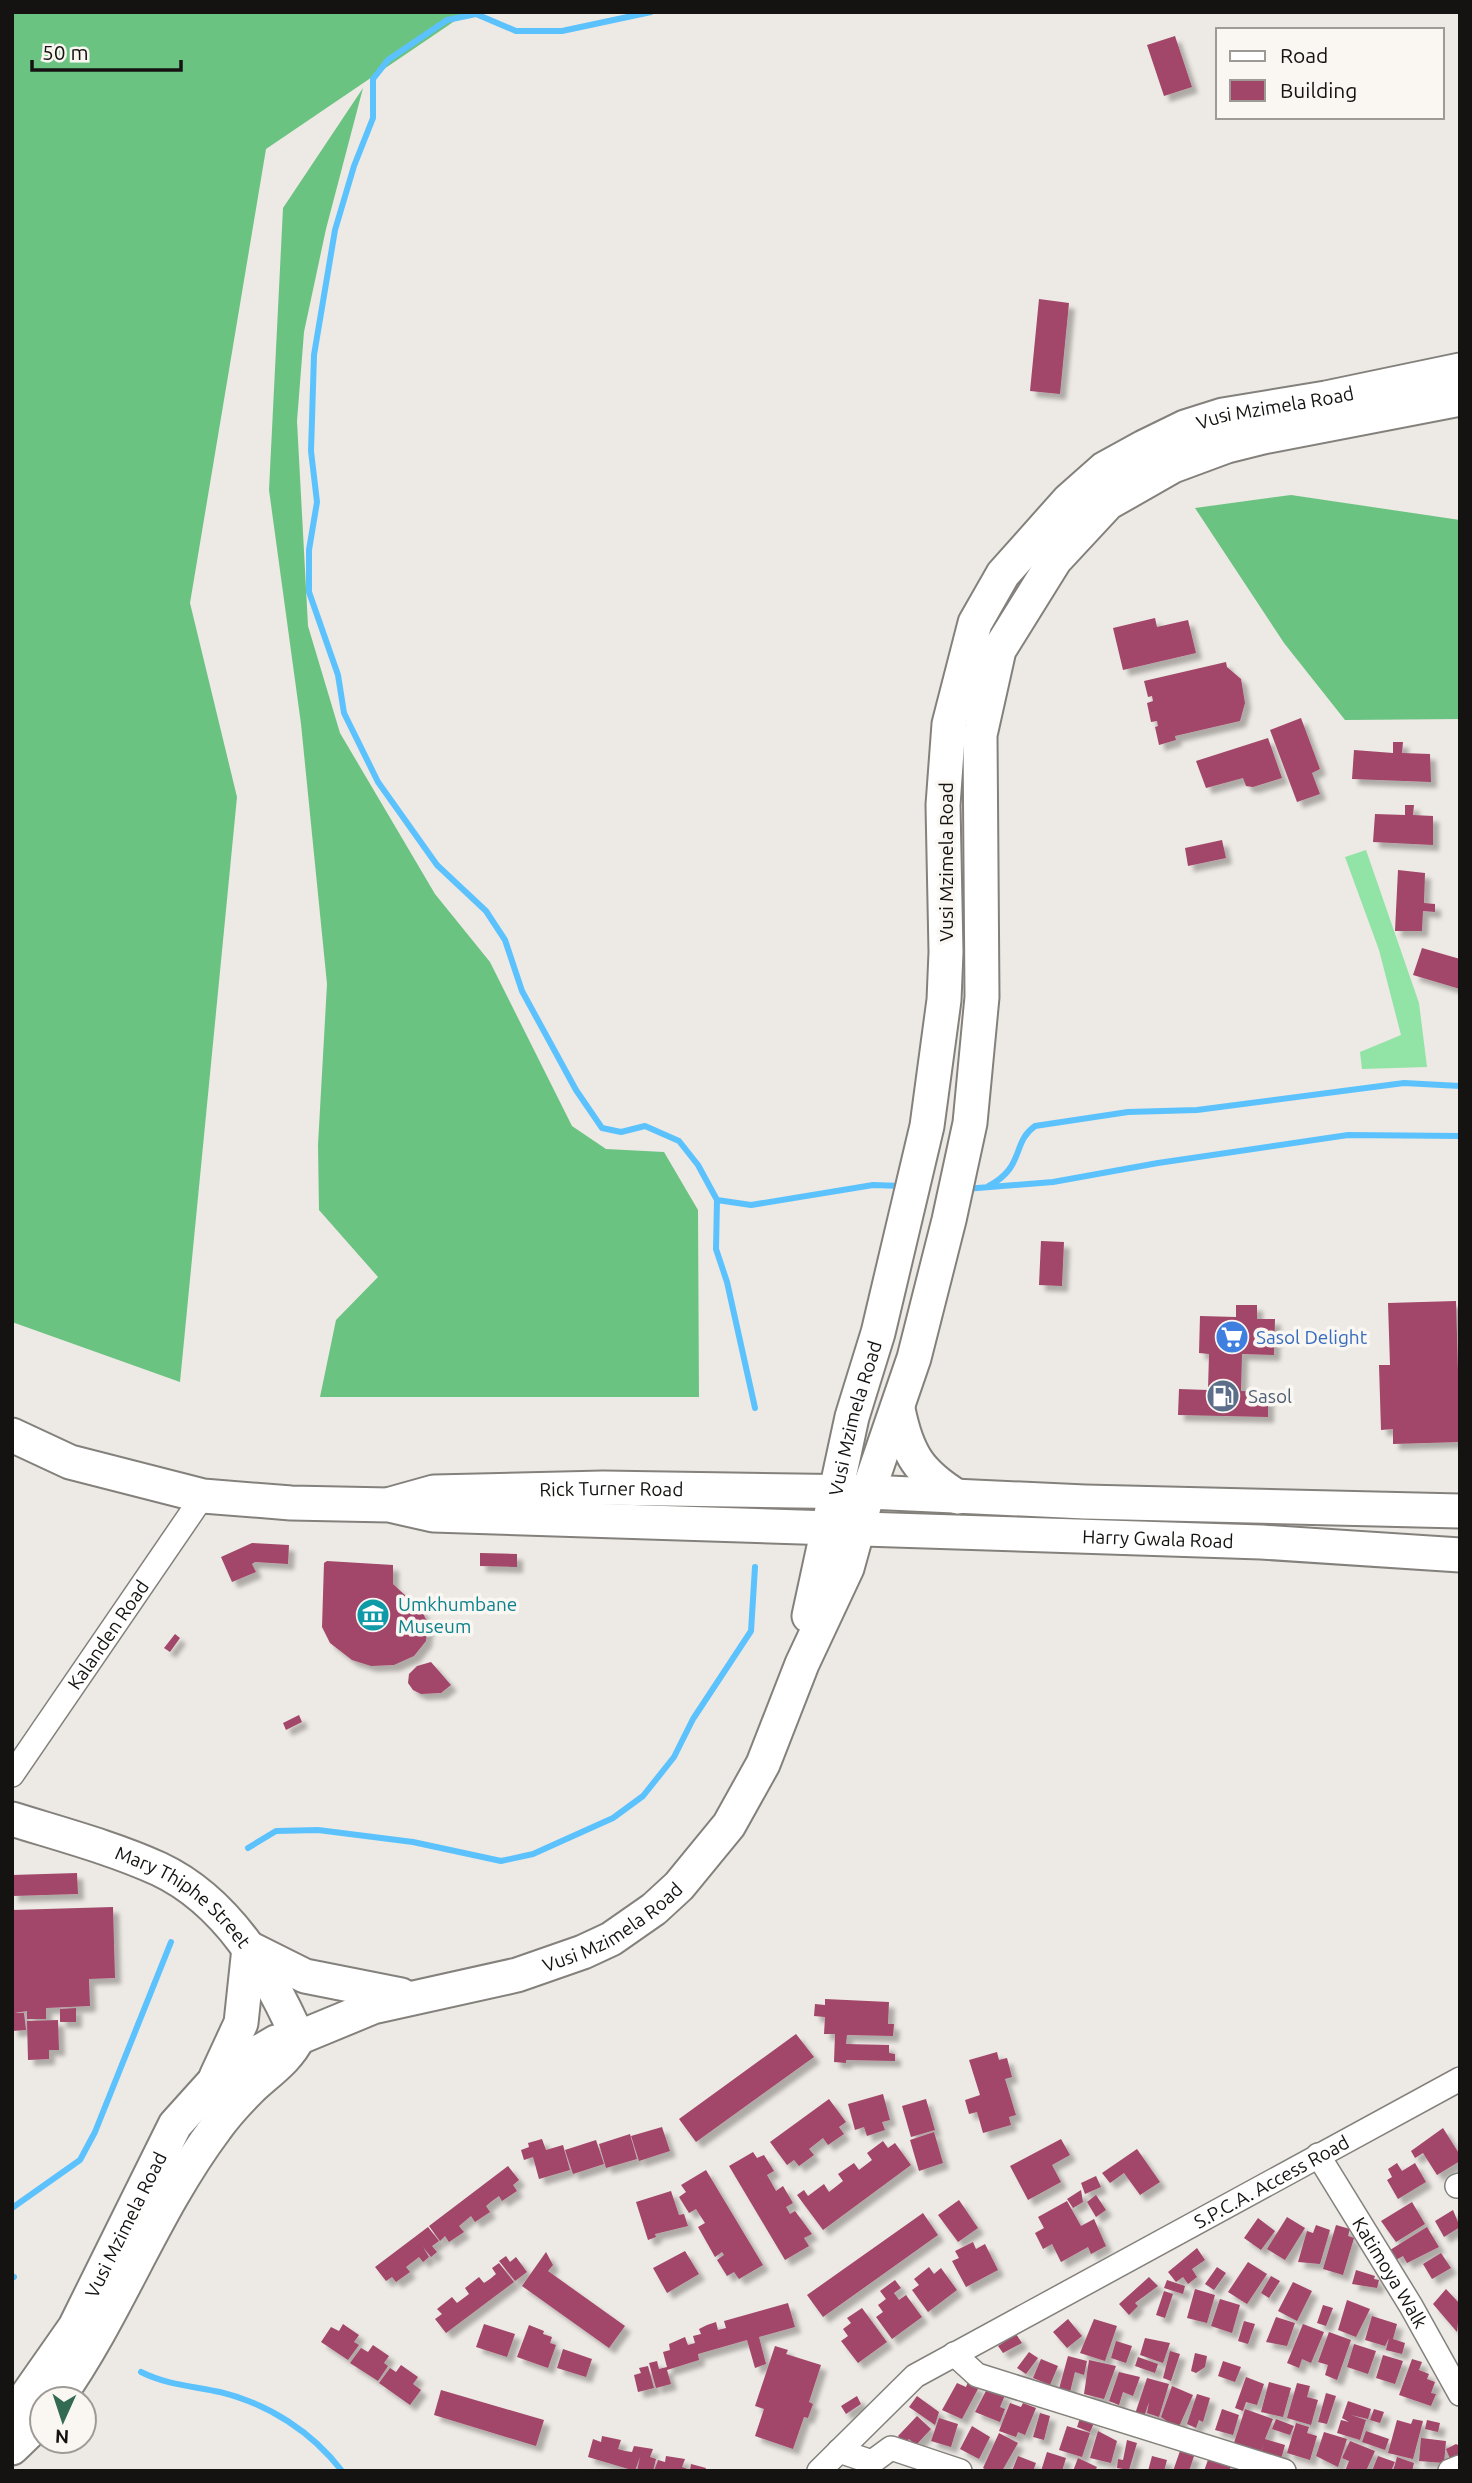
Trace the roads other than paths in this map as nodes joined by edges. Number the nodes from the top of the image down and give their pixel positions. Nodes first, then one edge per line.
1 (1460, 370) edge
2 (1460, 399) edge
3 (898, 1409) junction
4 (852, 1417) junction
5 (12, 1435) edge
6 (779, 1491) junction
7 (851, 1493) junction
8 (203, 1496) junction
9 (958, 1497) junction
10 (389, 1504) junction
11 (1460, 1511) edge
12 (772, 1527) junction
13 (844, 1529) junction
14 (1460, 1555) edge
15 (811, 1606) junction
16 (802, 1664) junction
17 (12, 1775) edge
18 (12, 1819) edge
19 (249, 1948) junction
20 (415, 1996) junction
21 (298, 2038) junction
22 (1460, 2079) edge
23 (211, 2085) junction
24 (1318, 2155) junction
25 (954, 2354) junction
26 (1451, 2359) edge
27 (66, 2385) edge
28 (1460, 2394) edge
29 (12, 2417) edge
30 (28, 2433) edge
31 (12, 2448) edge
32 (839, 2451) junction
33 (1460, 2467) edge
34 (819, 2471) edge
35 (960, 2471) edge
36 (1284, 2471) edge
37 (1450, 2471) edge

1 - 4 main road, Vusi Mzimela Road
2 - 3 main road, Vusi Mzimela Road
3 - 7 main road, Vusi Mzimela Road
3 - 9 main road
4 - 6 main road
4 - 7 main road, Vusi Mzimela Road
5 - 8 main road, Rick Turner Road
6 - 7 main road, Rick Turner Road
6 - 10 main road, Rick Turner Road
7 - 9 main road, Harry Gwala Road
7 - 13 main road, Vusi Mzimela Road
8 - 10 main road, Rick Turner Road
8 - 17 street, Kalanden Road
9 - 11 main road, Harry Gwala Road
10 - 12 main road, Rick Turner Road
12 - 13 main road, Rick Turner Road
12 - 15 main road
13 - 14 main road, Harry Gwala Road
13 - 15 main road, Vusi Mzimela Road
13 - 16 main road, Vusi Mzimela Road
15 - 16 main road, Vusi Mzimela Road
16 - 20 main road, Vusi Mzimela Road
18 - 19 main road, Mary Thiphe Street
19 - 20 main road
19 - 21 main road, Mary Thiphe Street
19 - 23 main road
20 - 21 main road, Vusi Mzimela Road
21 - 23 main road, Vusi Mzimela Road
21 - 27 main road, Vusi Mzimela Road
22 - 24 street, S.P.C.A. Access Road
23 - 29 main road, Vusi Mzimela Road
24 - 25 street, S.P.C.A. Access Road
24 - 26 street, Katimoya Walk
25 - 32 street, S.P.C.A. Access Road
25 - 36 street
26 - 28 street, Katimoya Walk
30 - 31 main road
32 - 34 street, S.P.C.A. Access Road
32 - 35 street
33 - 37 street

